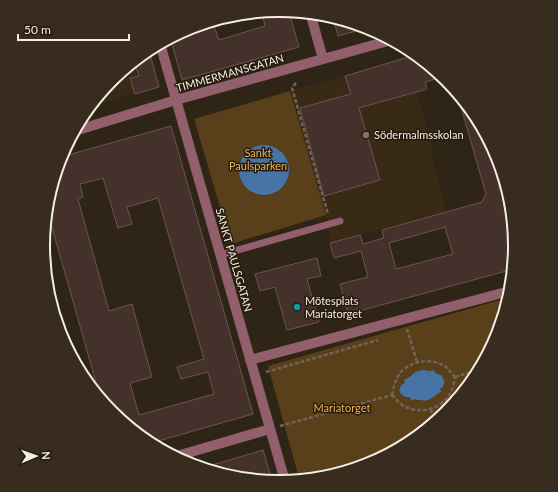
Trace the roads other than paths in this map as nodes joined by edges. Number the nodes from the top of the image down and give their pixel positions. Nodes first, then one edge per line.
1 (312, 19) edge
2 (383, 42) edge
3 (162, 50) edge
4 (323, 59) junction
5 (176, 100) junction
6 (83, 129) edge
7 (340, 221) dead end
8 (220, 255) junction
9 (504, 293) edge
10 (250, 360) junction
11 (270, 429) junction
12 (184, 454) edge
13 (283, 475) edge

1 - 4 street
2 - 4 street, TIMMERMANSGATAN
3 - 5 street, SANKT PAULSGATAN
4 - 5 street, TIMMERMANSGATAN
5 - 6 street, TIMMERMANSGATAN
5 - 8 street, SANKT PAULSGATAN
7 - 8 lane
8 - 10 street, SANKT PAULSGATAN
9 - 10 street
10 - 11 street, SANKT PAULSGATAN
11 - 12 street
11 - 13 street, SANKT PAULSGATAN

